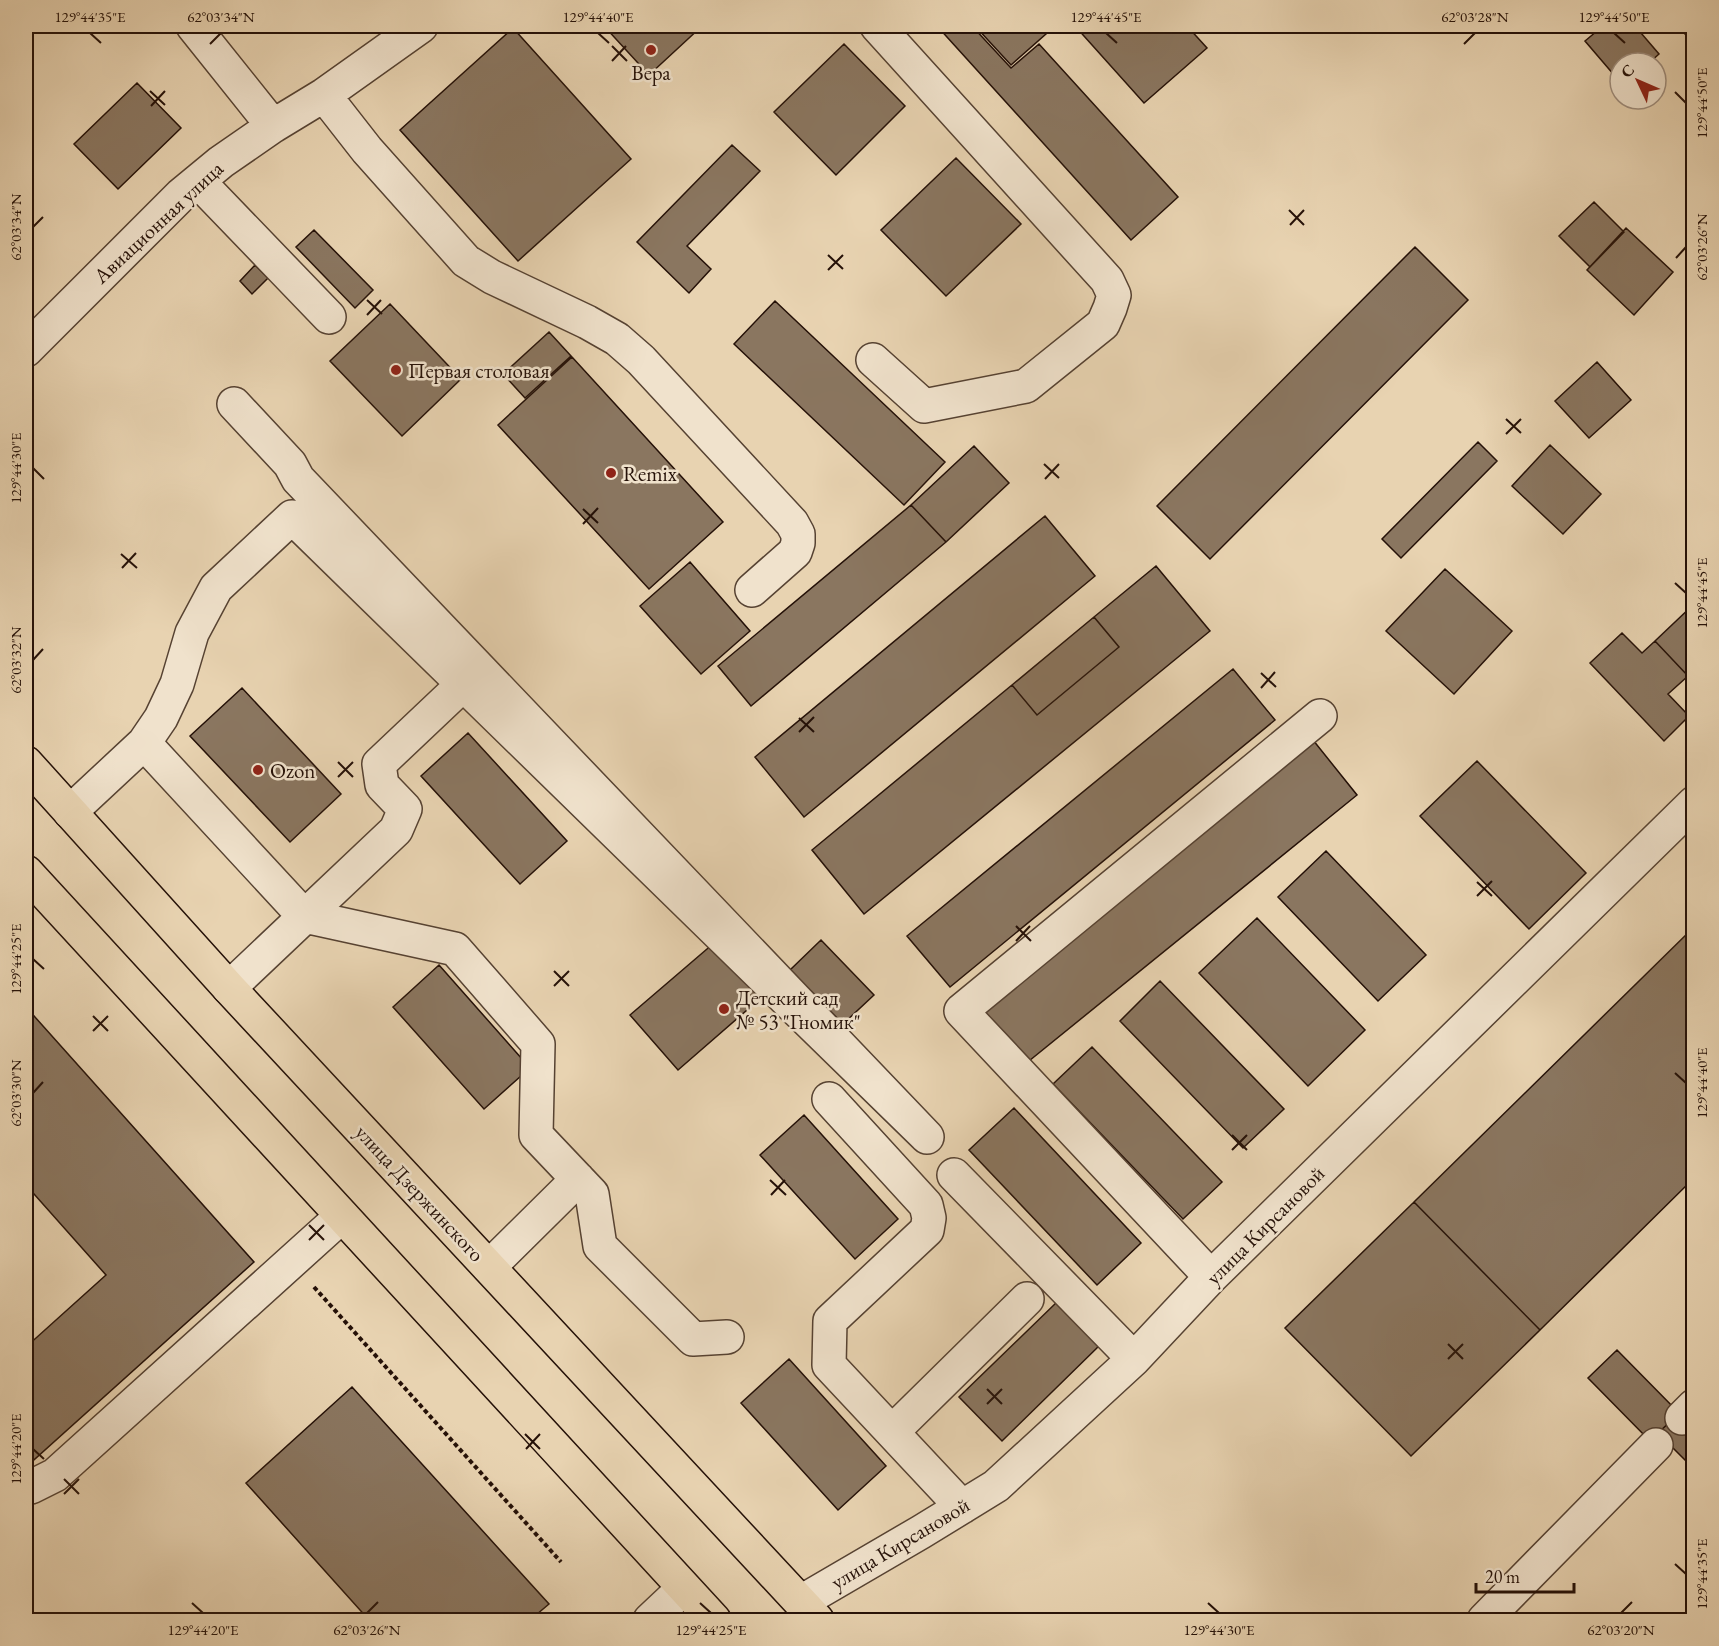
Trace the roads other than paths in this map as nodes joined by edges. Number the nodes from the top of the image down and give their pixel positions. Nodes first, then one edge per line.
1 (193, 26) edge
2 (421, 26) edge
3 (877, 26) edge
4 (388, 35) edge
5 (324, 95) junction
6 (273, 126) junction
7 (198, 181) junction
8 (329, 317) dead end
9 (26, 350) edge
10 (873, 360) dead end
11 (234, 404) dead end
12 (752, 590) dead end
13 (472, 676) junction
14 (1320, 716) dead end
15 (144, 743) junction
16 (26, 763) edge
17 (582, 792) dead end
18 (1694, 802) edge
19 (70, 812) junction
20 (26, 872) edge
21 (304, 916) junction
22 (229, 988) junction
23 (829, 1099) dead end
24 (927, 1137) junction
25 (954, 1175) dead end
26 (578, 1179) junction
27 (342, 1216) junction
28 (489, 1267) junction
29 (1212, 1277) junction
30 (1027, 1299) dead end
31 (727, 1337) dead end
32 (1134, 1359) junction
33 (892, 1432) junction
34 (1656, 1445) dead end
35 (26, 1487) edge
36 (962, 1507) junction
37 (684, 1588) junction
38 (809, 1611) edge
39 (650, 1620) edge
40 (714, 1620) edge
41 (1484, 1620) edge

1 - 6 street
2 - 4 street, Авиационная улица
3 - 10 street
4 - 5 street, Авиационная улица
5 - 6 street, Авиационная улица
5 - 12 street
6 - 7 street, Авиационная улица
7 - 8 street
7 - 9 street, Авиационная улица
11 - 24 street
13 - 17 street
13 - 21 street
13 - 24 street
14 - 29 street
15 - 19 street
15 - 21 street
15 - 24 street
16 - 19 main road, улица Дзержинского
18 - 29 street, улица Кирсановой
19 - 22 main road, улица Дзержинского
20 - 27 main road
21 - 22 street
21 - 26 street
22 - 28 main road, улица Дзержинского
23 - 33 street
25 - 32 street
26 - 28 street
26 - 31 street
27 - 35 street
27 - 37 main road
28 - 38 main road, улица Дзержинского
29 - 32 street, улица Кирсановой
30 - 33 street
32 - 36 street, улица Кирсановой
33 - 36 street
34 - 41 street
36 - 38 street, улица Кирсановой
37 - 39 street
37 - 40 main road

